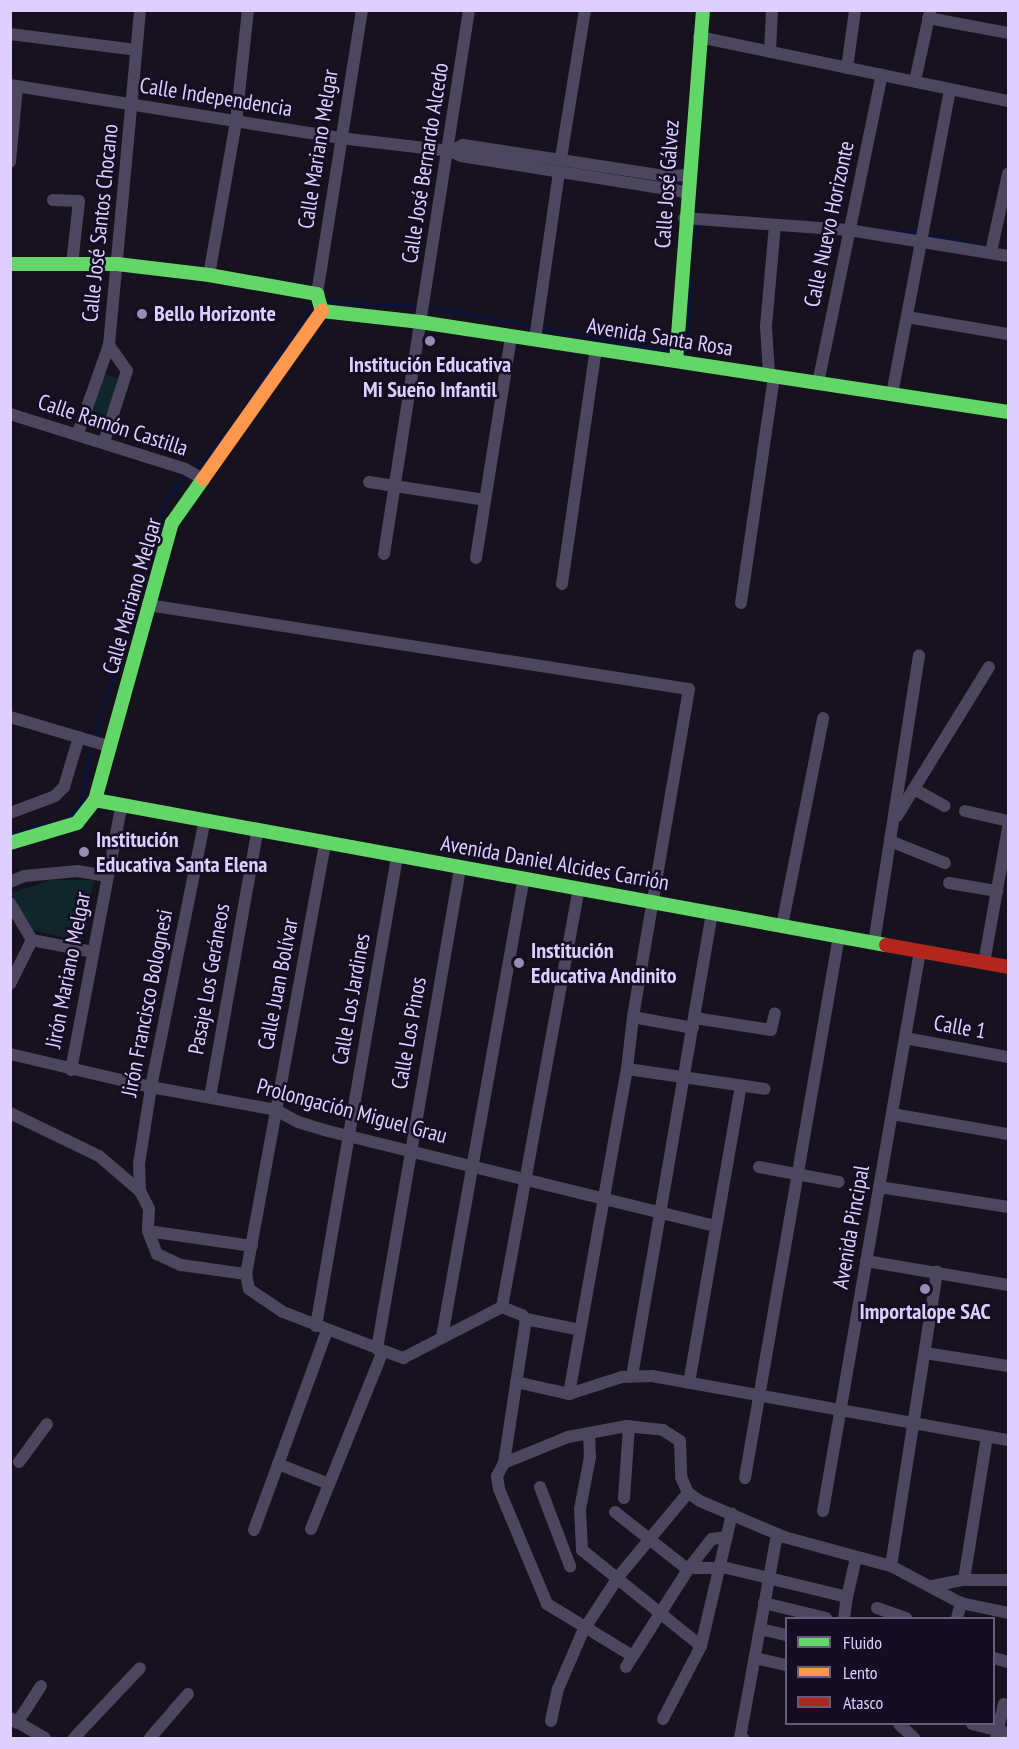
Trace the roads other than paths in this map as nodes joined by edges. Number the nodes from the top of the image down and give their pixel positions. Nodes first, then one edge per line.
1 (140, 10) edge
2 (248, 10) edge
3 (362, 10) edge
4 (469, 10) edge
5 (585, 10) edge
6 (703, 10) edge
7 (772, 10) edge
8 (855, 10) edge
9 (929, 14) edge
10 (1008, 33) edge
11 (10, 34) edge
12 (699, 37) junction
13 (136, 50) junction
14 (770, 52) junction
15 (847, 68) junction
16 (882, 75) junction
17 (915, 81) junction
18 (14, 86) edge
19 (950, 89) junction
20 (1008, 100) edge
21 (132, 105) junction
22 (236, 122) junction
23 (340, 138) junction
24 (450, 151) junction
25 (561, 158) junction
26 (10, 162) edge
27 (559, 172) junction
28 (1008, 174) edge
29 (688, 175) junction
30 (664, 182) junction
31 (687, 192) junction
32 (53, 200) dead end
33 (684, 218) junction
34 (775, 225) junction
35 (849, 230) junction
36 (922, 242) junction
37 (991, 252) junction
38 (1008, 256) edge
39 (10, 264) edge
40 (72, 264) junction
41 (117, 264) junction
42 (209, 275) junction
43 (317, 294) junction
44 (322, 311) junction
45 (907, 317) junction
46 (420, 322) junction
47 (1008, 334) edge
48 (511, 336) junction
49 (535, 339) junction
50 (109, 345) junction
51 (596, 349) junction
52 (676, 361) junction
53 (772, 376) junction
54 (818, 383) junction
55 (892, 394) junction
56 (1008, 412) edge
57 (10, 414) edge
58 (78, 434) junction
59 (104, 442) junction
60 (201, 478) junction
61 (369, 482) dead end
62 (394, 487) junction
63 (485, 500) junction
64 (384, 554) dead end
65 (476, 558) dead end
66 (562, 584) dead end
67 (741, 603) dead end
68 (148, 605) junction
69 (919, 655) dead end
70 (989, 667) dead end
71 (10, 717) edge
72 (823, 718) dead end
73 (80, 737) junction
74 (111, 747) junction
75 (914, 789) junction
76 (94, 800) junction
77 (945, 806) dead end
78 (121, 808) junction
79 (965, 811) dead end
80 (10, 813) edge
81 (1008, 821) edge
82 (204, 823) junction
83 (893, 823) junction
84 (1008, 828) edge
85 (257, 832) junction
86 (890, 841) junction
87 (10, 843) edge
88 (325, 844) junction
89 (398, 856) junction
90 (945, 863) dead end
91 (460, 866) junction
92 (107, 876) junction
93 (524, 878) junction
94 (10, 882) edge
95 (949, 883) dead end
96 (579, 889) junction
97 (997, 891) junction
98 (650, 902) junction
99 (10, 903) edge
100 (712, 913) junction
101 (782, 926) junction
102 (839, 936) junction
103 (32, 940) junction
104 (874, 943) junction
105 (920, 951) junction
106 (93, 952) junction
107 (984, 963) junction
108 (1008, 968) edge
109 (10, 984) edge
110 (775, 1013) dead end
111 (633, 1017) junction
112 (694, 1023) junction
113 (905, 1038) junction
114 (10, 1054) edge
115 (1008, 1057) edge
116 (627, 1069) junction
117 (71, 1070) junction
118 (685, 1078) junction
119 (741, 1086) junction
120 (151, 1087) junction
121 (765, 1089) dead end
122 (210, 1097) junction
123 (276, 1110) junction
124 (10, 1113) edge
125 (892, 1114) junction
126 (1008, 1134) edge
127 (349, 1136) junction
128 (410, 1148) junction
129 (473, 1164) junction
130 (759, 1167) dead end
131 (797, 1173) junction
132 (525, 1176) junction
133 (839, 1182) dead end
134 (879, 1188) junction
135 (140, 1191) junction
136 (603, 1198) junction
137 (1008, 1206) edge
138 (659, 1214) junction
139 (716, 1226) junction
140 (148, 1231) junction
141 (252, 1246) junction
142 (866, 1261) junction
143 (937, 1272) junction
144 (246, 1274) junction
145 (1008, 1284) edge
146 (502, 1307) junction
147 (526, 1318) junction
148 (322, 1328) junction
149 (580, 1330) junction
150 (442, 1337) junction
151 (380, 1350) junction
152 (925, 1353) junction
153 (1008, 1366) edge
154 (632, 1376) junction
155 (516, 1382) junction
156 (689, 1383) junction
157 (569, 1394) junction
158 (760, 1397) junction
159 (840, 1411) junction
160 (47, 1425) dead end
161 (629, 1426) junction
162 (915, 1426) junction
163 (589, 1433) junction
164 (987, 1437) junction
165 (1008, 1440) edge
166 (19, 1462) dead end
167 (504, 1463) junction
168 (278, 1464) junction
169 (745, 1478) dead end
170 (329, 1484) junction
171 (540, 1487) dead end
172 (688, 1493) junction
173 (624, 1498) dead end
174 (823, 1511) dead end
175 (615, 1512) dead end
176 (732, 1514) junction
177 (311, 1529) dead end
178 (254, 1530) dead end
179 (777, 1534) junction
180 (727, 1537) junction
181 (649, 1539) junction
182 (856, 1558) junction
183 (570, 1566) dead end
184 (891, 1566) junction
185 (689, 1568) junction
186 (720, 1568) junction
187 (619, 1576) junction
188 (769, 1578) junction
189 (964, 1580) junction
190 (1008, 1580) edge
191 (932, 1586) junction
192 (847, 1597) junction
193 (764, 1603) junction
194 (962, 1603) junction
195 (877, 1608) dead end
196 (658, 1611) junction
197 (1008, 1613) edge
198 (822, 1617) edge
199 (844, 1617) edge
200 (903, 1617) edge
201 (957, 1617) edge
202 (585, 1627) junction
203 (760, 1629) junction
204 (785, 1635) edge
205 (701, 1646) junction
206 (755, 1658) junction
207 (785, 1665) edge
208 (140, 1668) dead end
209 (41, 1686) dead end
210 (188, 1694) dead end
211 (1002, 1704) edge
212 (663, 1719) dead end
213 (14, 1720) edge
214 (551, 1721) dead end
215 (900, 1725) edge
216 (975, 1725) edge
217 (1001, 1734) edge
218 (45, 1738) edge
219 (74, 1738) edge
220 (150, 1738) edge
221 (743, 1738) edge
222 (914, 1738) edge

1 - 13 street, Calle José Santos Chocano
2 - 22 street
3 - 23 street, Calle Mariano Melgar
4 - 24 street, Calle José Bernardo Alcedo
5 - 25 street
6 - 12 street, Calle José Gálvez
7 - 14 street
8 - 15 street
9 - 10 street
9 - 17 street
11 - 13 street
12 - 14 street
12 - 29 street, Calle José Gálvez
13 - 21 street, Calle José Santos Chocano
14 - 15 street
15 - 16 street
16 - 17 street
16 - 35 street, Calle Nuevo Horizonte
17 - 19 street
18 - 21 street, Calle Independencia
18 - 26 street
19 - 20 street
19 - 36 street
21 - 22 street, Calle Independencia
21 - 41 street, Calle José Santos Chocano
22 - 23 street, Calle Independencia
22 - 42 street
23 - 24 street, Calle Independencia
23 - 43 street, Calle Mariano Melgar
24 - 25 street, Calle Independencia
24 - 27 street, Calle Independencia
24 - 46 street, Calle José Bernardo Alcedo
25 - 30 street, Calle Independencia
27 - 30 street, Calle Independencia
27 - 49 street
28 - 37 street
29 - 30 street, Calle Independencia
29 - 31 street, Calle José Gálvez
30 - 31 street, Calle Independencia
31 - 33 street, Calle José Gálvez
32 - 40 street
33 - 34 street
33 - 52 street, Calle José Gálvez
34 - 35 street
34 - 53 street
35 - 36 street
35 - 54 street, Calle Nuevo Horizonte
36 - 37 street
36 - 45 street
37 - 38 street
39 - 40 street
40 - 41 street
41 - 42 street
41 - 50 street, Calle José Santos Chocano
42 - 43 street
43 - 44 street
44 - 46 street, Avenida Santa Rosa
44 - 60 street, Calle Mariano Melgar
45 - 47 street
45 - 55 street
46 - 48 street, Avenida Santa Rosa
46 - 62 street, Calle José Bernardo Alcedo
48 - 49 street, Avenida Santa Rosa
48 - 63 street
49 - 51 street, Avenida Santa Rosa
50 - 58 street, Calle José Santos Chocano
50 - 59 street
51 - 52 street, Avenida Santa Rosa
51 - 66 street
52 - 53 street, Avenida Santa Rosa
53 - 54 street, Avenida Santa Rosa
53 - 67 street
54 - 55 street, Avenida Santa Rosa
55 - 56 street, Avenida Santa Rosa
57 - 58 street, Calle Ramón Castilla
58 - 59 street, Calle Ramón Castilla
59 - 60 street, Calle Ramón Castilla
60 - 68 street, Calle Mariano Melgar
61 - 62 street
62 - 63 street
62 - 64 street, Calle José Bernardo Alcedo
63 - 65 street
68 - 74 street, Calle Mariano Melgar
68 - 98 street
69 - 83 street
70 - 75 street
71 - 73 street
72 - 101 street
73 - 74 street
73 - 80 street
74 - 76 street, Calle Mariano Melgar
75 - 77 street
75 - 83 street
76 - 78 street, Avenida Daniel Alcides Carrión
76 - 87 street, Calle Mariano Melgar
78 - 82 street, Avenida Daniel Alcides Carrión
78 - 92 street, Jirón Mariano Melgar
79 - 81 street
82 - 85 street, Avenida Daniel Alcides Carrión
82 - 120 street, Jirón Francisco Bolognesi
83 - 86 street
84 - 97 street
85 - 88 street, Avenida Daniel Alcides Carrión
85 - 122 street, Pasaje Los Geráneos
86 - 90 street
86 - 104 street
88 - 89 street, Avenida Daniel Alcides Carrión
88 - 123 street, Calle Juan Bolívar
89 - 91 street, Avenida Daniel Alcides Carrión
89 - 127 street, Calle Los Jardines
91 - 93 street, Avenida Daniel Alcides Carrión
91 - 128 street, Calle Los Pinos
92 - 94 street
92 - 106 street, Jirón Mariano Melgar
93 - 96 street, Avenida Daniel Alcides Carrión
93 - 129 street
95 - 97 street
96 - 98 street, Avenida Daniel Alcides Carrión
96 - 132 street
97 - 107 street
98 - 100 street, Avenida Daniel Alcides Carrión
98 - 111 street
99 - 103 street
100 - 101 street, Avenida Daniel Alcides Carrión
100 - 112 street
101 - 102 street, Avenida Daniel Alcides Carrión
102 - 104 street, Avenida Daniel Alcides Carrión
102 - 131 street
103 - 106 street
103 - 109 street
104 - 105 street, Avenida Daniel Alcides Carrión
105 - 107 street, Avenida Daniel Alcides Carrión
105 - 113 street, Avenida Pincipal
106 - 117 street, Jirón Mariano Melgar
107 - 108 street, Avenida Daniel Alcides Carrión
110 - 112 street
111 - 112 street
111 - 116 street
112 - 118 street
113 - 115 street, Calle 1
113 - 125 street, Avenida Pincipal
114 - 117 street, Prolongación Miguel Grau
116 - 118 street
116 - 136 street
117 - 120 street, Prolongación Miguel Grau
118 - 119 street
118 - 138 street
119 - 121 street
119 - 139 street
120 - 122 street, Prolongación Miguel Grau
120 - 135 street, Jirón Francisco Bolognesi
122 - 123 street, Prolongación Miguel Grau
123 - 127 street, Prolongación Miguel Grau
123 - 141 street, Calle Juan Bolívar
124 - 135 street
125 - 126 street
125 - 134 street, Avenida Pincipal
127 - 128 street, Prolongación Miguel Grau
127 - 148 street, Calle Los Jardines
128 - 129 street, Prolongación Miguel Grau
128 - 151 street, Calle Los Pinos
129 - 132 street, Prolongación Miguel Grau
129 - 150 street
130 - 131 street
131 - 133 street
131 - 158 street
132 - 136 street, Prolongación Miguel Grau
132 - 146 street
134 - 137 street
134 - 142 street, Avenida Pincipal
135 - 140 street, Jirón Francisco Bolognesi
136 - 138 street, Prolongación Miguel Grau
136 - 149 street
138 - 139 street, Prolongación Miguel Grau
138 - 154 street
139 - 156 street
140 - 141 street
140 - 144 street
141 - 144 street, Calle Juan Bolívar
142 - 143 street
142 - 159 street, Avenida Pincipal
143 - 145 street
143 - 152 street
144 - 148 street
146 - 147 street
146 - 150 street
147 - 149 street
147 - 155 street
148 - 151 street
148 - 168 street, Calle Los Jardines
149 - 157 street
150 - 151 street
151 - 170 street, Calle Los Pinos
152 - 153 street
152 - 162 street
154 - 156 street
154 - 157 street
155 - 157 street
155 - 167 street
156 - 158 street
158 - 159 street
158 - 169 street
159 - 162 street
159 - 174 street, Avenida Pincipal
160 - 166 street
161 - 163 street
161 - 172 street
161 - 173 street
162 - 164 street
162 - 184 street
163 - 167 street
163 - 187 street
164 - 165 street
164 - 189 street
167 - 202 street
168 - 170 street
168 - 178 street, Calle Los Jardines
170 - 177 street, Calle Los Pinos
171 - 183 street
172 - 176 street
172 - 181 street
175 - 181 street
176 - 179 street
176 - 180 street
179 - 182 street
179 - 188 street
180 - 185 street
180 - 186 street
181 - 185 street
181 - 187 street
182 - 184 street
182 - 192 street
184 - 191 street
185 - 186 street
185 - 196 street
186 - 188 street
186 - 205 street
187 - 196 street
187 - 202 street
188 - 192 street
188 - 193 street
189 - 190 street
189 - 191 street
191 - 194 street
192 - 199 street
193 - 198 street
193 - 203 street
194 - 197 street
194 - 201 street
195 - 200 street
196 - 202 street
196 - 205 street
202 - 214 street
203 - 204 street
203 - 206 street
205 - 212 street
206 - 207 street
206 - 221 street
208 - 219 street
209 - 213 street
210 - 220 street
211 - 217 street
213 - 218 street
215 - 222 street
216 - 217 street

